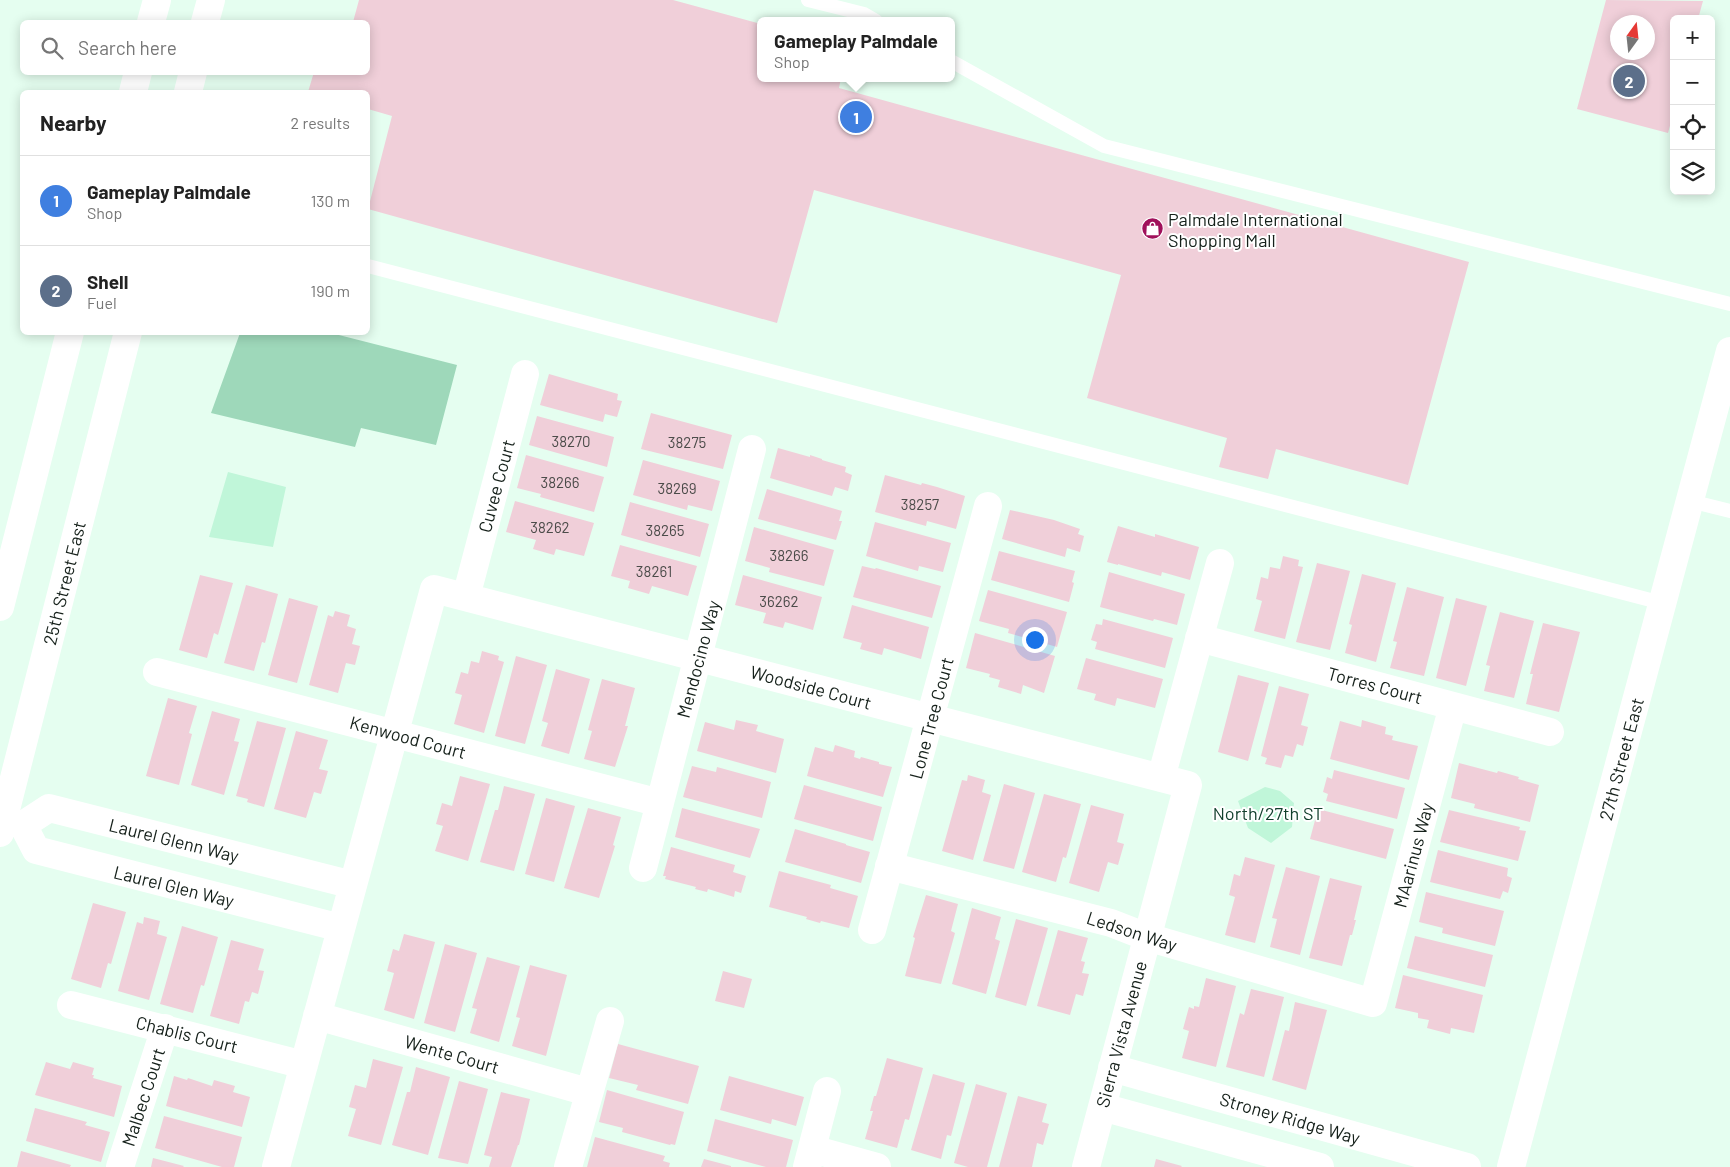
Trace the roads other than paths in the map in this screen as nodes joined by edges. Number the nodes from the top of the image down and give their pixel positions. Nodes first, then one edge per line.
1 (157, 0) edge
2 (211, 0) edge
3 (808, 0) edge
4 (869, 17) edge
5 (152, 20) edge
6 (206, 20) edge
7 (955, 63) edge
8 (137, 75) edge
9 (192, 75) edge
10 (134, 90) edge
11 (188, 90) edge
12 (370, 267) edge
13 (1730, 304) edge
14 (69, 335) edge
15 (127, 335) edge
16 (1730, 351) edge
17 (525, 374) dead end
18 (752, 449) dead end
19 (1690, 501) junction
20 (988, 506) dead end
21 (1730, 512) edge
22 (1220, 562) dead end
23 (466, 597) junction
24 (1662, 603) junction
25 (0, 607) edge
26 (1198, 638) junction
27 (698, 658) junction
28 (157, 672) dead end
29 (1453, 706) junction
30 (931, 718) junction
31 (1550, 732) dead end
32 (394, 733) junction
33 (1161, 778) junction
34 (1188, 785) joint
35 (660, 803) junction
36 (7, 824) edge
37 (890, 866) junction
38 (643, 868) dead end
39 (353, 885) junction
40 (341, 928) junction
41 (872, 930) dead end
42 (1147, 937) junction
43 (1372, 1003) joint
44 (71, 1005) dead end
45 (316, 1016) junction
46 (610, 1021) dead end
47 (165, 1028) junction
48 (304, 1064) junction
49 (1112, 1068) junction
50 (827, 1091) dead end
51 (588, 1092) junction
52 (1102, 1107) junction
53 (809, 1158) edge
54 (120, 1167) edge
55 (276, 1167) edge
56 (568, 1167) edge
57 (877, 1167) edge
58 (1086, 1167) edge
59 (1320, 1167) edge
60 (1467, 1167) edge
61 (1511, 1167) edge

1 - 5 street
2 - 6 street
3 - 4 lane
7 - 13 lane
8 - 10 street
9 - 11 street
12 - 24 lane
14 - 25 street
15 - 36 street, 25th Street East
16 - 19 street, 27th Street East
17 - 23 street, Cuvee Court
18 - 27 street, Mendocino Way
19 - 21 lane
19 - 24 street, 27th Street East
20 - 30 street, Lone Tree Court
22 - 26 street
23 - 27 street, Woodside Court
23 - 32 street, Woodside Court
24 - 61 street, 27th Street East
26 - 29 street, Torres Court
26 - 33 street
27 - 30 street, Woodside Court
27 - 35 street, Mendocino Way
28 - 32 street, Kenwood Court
29 - 31 street, Torres Court
29 - 43 street, MAarinus Way
30 - 33 street, Woodside Court
30 - 37 street, Lone Tree Court
32 - 35 street, Kenwood Court
32 - 39 street
33 - 34 street, Woodside Court
34 - 42 street, Sierra Vista Avenue
35 - 38 street, Mendocino Way
36 - 39 street, Laurel Glenn Way
36 - 40 street, Laurel Glen Way
37 - 41 street, Lone Tree Court
37 - 42 street, Ledson Way
39 - 40 street
40 - 45 street
42 - 43 street, Ledson Way
42 - 49 street, Sierra Vista Avenue
44 - 47 street, Chablis Court
45 - 48 street
45 - 51 street, Wente Court
46 - 51 street
47 - 48 street, Chablis Court
47 - 54 street, Malbec Court
48 - 55 street
49 - 52 street, Sierra Vista Avenue
49 - 60 street, Stroney Ridge Way
50 - 53 street
51 - 56 street
52 - 58 street, Sierra Vista Avenue
52 - 59 street
53 - 57 street

